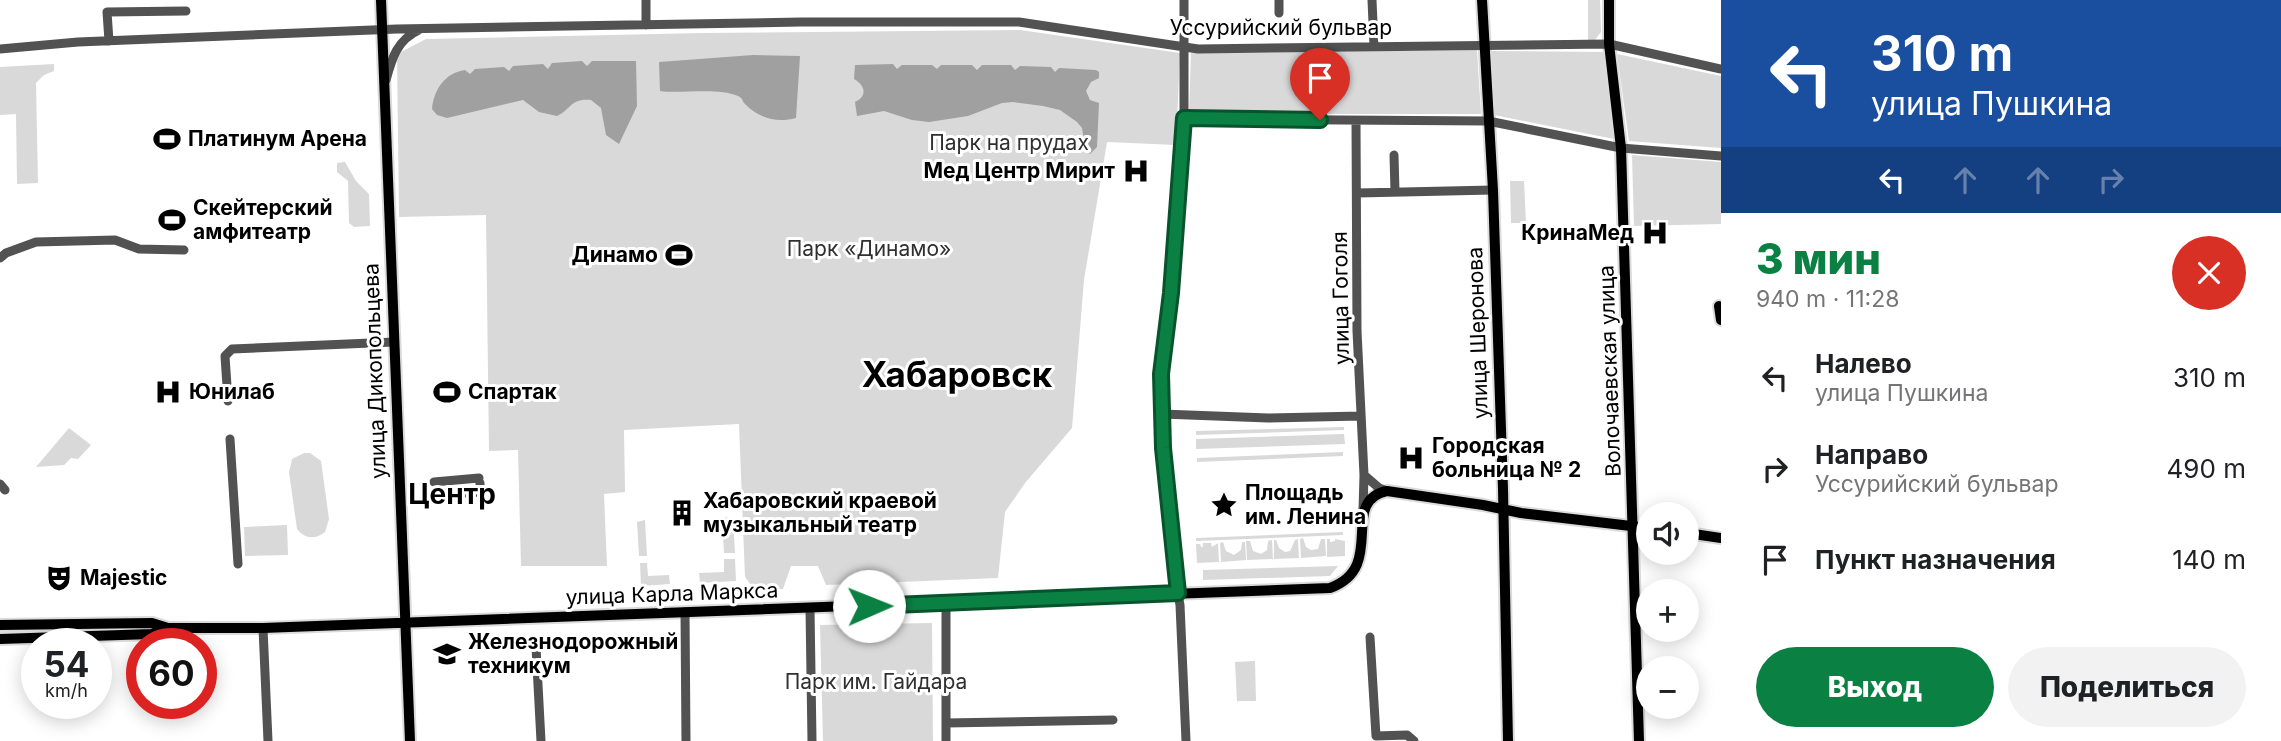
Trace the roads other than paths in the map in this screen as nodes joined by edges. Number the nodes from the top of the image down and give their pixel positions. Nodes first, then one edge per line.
1 (381, 0) edge
2 (646, 0) edge
3 (1184, 0) edge
4 (1279, 0) edge
5 (1372, 0) edge
6 (1480, 0) edge
7 (1609, 0) edge
8 (186, 11) dead end
9 (1279, 13) dead end
10 (646, 25) junction
11 (424, 28) junction
12 (382, 30) junction
13 (109, 41) junction
14 (1609, 44) junction
15 (1374, 46) junction
16 (1484, 46) junction
17 (1185, 48) junction
18 (0, 49) edge
19 (1721, 69) edge
20 (383, 88) junction
21 (1184, 118) junction
22 (1356, 121) junction
23 (1489, 121) junction
24 (1621, 148) junction
25 (1394, 155) dead end
26 (1721, 156) edge
27 (1493, 190) junction
28 (1395, 192) junction
29 (1358, 193) junction
30 (184, 250) dead end
31 (0, 258) edge
32 (1719, 306) dead end
33 (1721, 320) edge
34 (394, 342) junction
35 (228, 401) dead end
36 (1162, 414) junction
37 (1361, 415) junction
38 (230, 439) dead end
39 (1364, 475) junction
40 (454, 480) junction
41 (434, 482) dead end
42 (1387, 491) junction
43 (454, 494) junction
44 (435, 495) dead end
45 (1503, 510) junction
46 (1363, 515) junction
47 (1633, 525) junction
48 (1636, 526) edge
49 (1699, 535) edge
50 (1721, 538) edge
51 (238, 564) dead end
52 (1178, 593) junction
53 (946, 604) junction
54 (810, 608) junction
55 (685, 612) junction
56 (0, 619) edge
57 (406, 622) junction
58 (21, 624) junction
59 (0, 625) edge
60 (168, 628) edge
61 (217, 628) edge
62 (262, 628) junction
63 (1370, 637) dead end
64 (0, 639) edge
65 (21, 639) edge
66 (21, 643) edge
67 (0, 646) edge
68 (536, 647) dead end
69 (1113, 720) dead end
70 (946, 723) junction
71 (268, 741) edge
72 (410, 741) edge
73 (541, 741) edge
74 (686, 741) edge
75 (812, 741) edge
76 (946, 741) edge
77 (1186, 741) edge
78 (1414, 741) edge
79 (1508, 741) edge
80 (1639, 741) edge

1 - 12 main road, улица Дикопольцева
2 - 10 street
3 - 17 street
4 - 9 street
5 - 15 street
6 - 16 main road, улица Шеронова
7 - 14 main road, Волочаевская улица
8 - 13 street
10 - 11 street, Уссурийский бульвар
10 - 17 street, Уссурийский бульвар
11 - 12 street, Уссурийский бульвар
11 - 20 street
12 - 13 street, Уссурийский бульвар
12 - 20 main road, улица Дикопольцева
13 - 18 street, Уссурийский бульвар
14 - 16 street, Уссурийский бульвар
14 - 19 street, Уссурийский бульвар
14 - 24 main road, Волочаевская улица
15 - 16 street, Уссурийский бульвар
15 - 17 street, Уссурийский бульвар
16 - 23 main road, улица Шеронова
17 - 21 street
20 - 34 main road, улица Дикопольцева
21 - 22 street
21 - 36 street
22 - 23 street
22 - 29 street, улица Гоголя
23 - 24 street
23 - 27 main road, улица Шеронова
24 - 26 street
24 - 47 main road, Волочаевская улица
25 - 28 street
27 - 28 street
27 - 45 main road, улица Шеронова
28 - 29 street
29 - 37 street, улица Гоголя
30 - 31 street
32 - 33 main road
34 - 35 street
34 - 57 main road, улица Дикопольцева
36 - 37 street
36 - 52 street
37 - 39 street, улица Гоголя
38 - 51 street
39 - 42 street
39 - 46 street, улица Гоголя
40 - 41 street
40 - 43 street
40 - 43 street
42 - 45 main road
42 - 46 main road
43 - 44 street
45 - 47 main road
45 - 79 main road, улица Шеронова
46 - 52 main road, улица Карла Маркса
47 - 48 main road
47 - 80 main road, Волочаевская улица
49 - 50 main road
52 - 53 main road, улица Карла Маркса
52 - 77 street
53 - 54 main road, улица Карла Маркса
53 - 70 street
54 - 55 main road, улица Карла Маркса
54 - 75 street
55 - 57 main road, улица Карла Маркса
55 - 74 street
56 - 58 main road
57 - 62 main road, улица Карла Маркса
57 - 72 main road, улица Дикопольцева
58 - 59 main road, улица Карла Маркса
58 - 60 main road, улица Карла Маркса
61 - 62 main road, улица Карла Маркса
62 - 71 street
63 - 78 street
64 - 65 main road, улица Карла Маркса
66 - 67 main road
68 - 73 street
69 - 70 street
70 - 76 street

